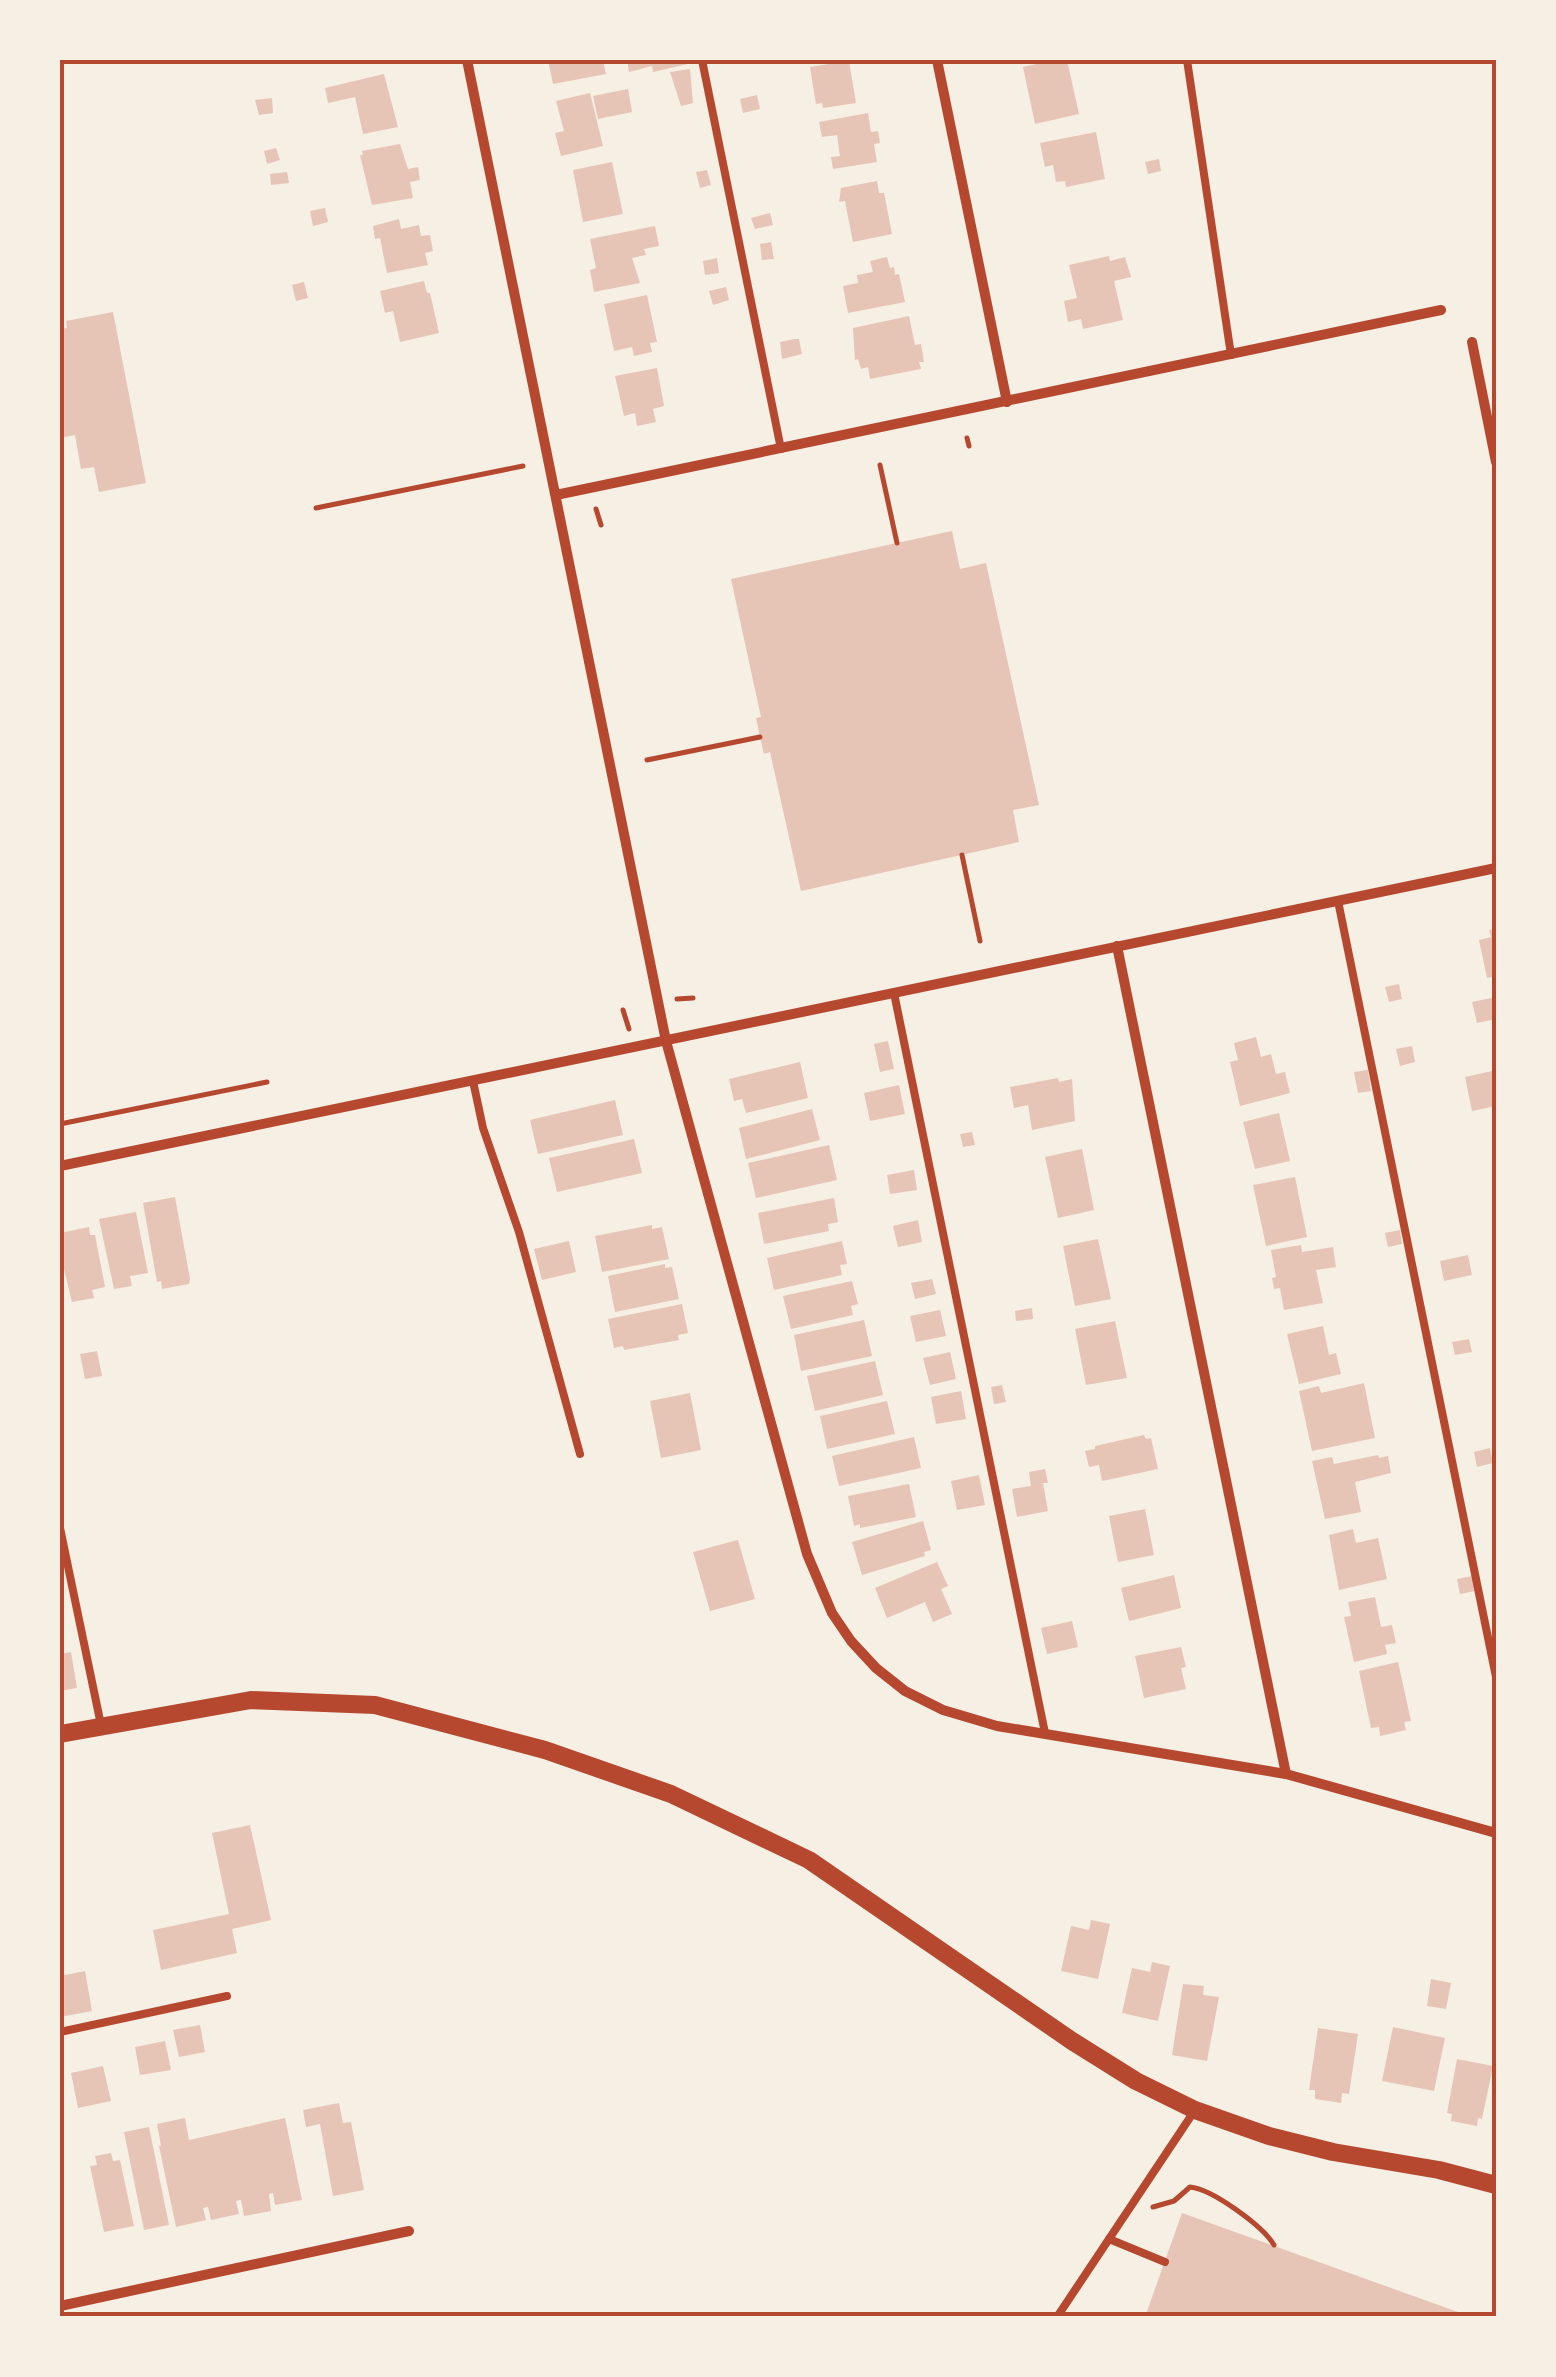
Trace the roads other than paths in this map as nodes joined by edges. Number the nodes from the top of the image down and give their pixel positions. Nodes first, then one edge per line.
1 (467, 60) edge
2 (702, 60) edge
3 (937, 60) edge
4 (1187, 60) edge
5 (1442, 310) dead end
6 (1472, 342) dead end
7 (1231, 355) junction
8 (1007, 402) junction
9 (782, 449) junction
10 (1496, 462) edge
11 (556, 496) junction
12 (1496, 868) edge
13 (1338, 900) junction
14 (1117, 946) junction
15 (894, 993) junction
16 (666, 1041) junction
17 (473, 1080) junction
18 (60, 1166) edge
19 (580, 1454) dead end
20 (60, 1528) edge
21 (1496, 1677) edge
22 (101, 1725) junction
23 (1045, 1733) junction
24 (60, 1734) edge
25 (1286, 1774) junction
26 (1496, 1834) edge
27 (228, 1996) dead end
28 (60, 2032) edge
29 (1195, 2110) junction
30 (1496, 2185) edge
31 (408, 2231) dead end
32 (1109, 2240) junction
33 (1165, 2262) dead end
34 (60, 2306) edge
35 (1057, 2317) edge

1 - 11 street
2 - 9 lane
3 - 8 street
4 - 7 lane
5 - 7 street
6 - 10 street
7 - 8 street
8 - 9 street
9 - 11 street
11 - 16 street
12 - 13 street
13 - 14 street
13 - 21 lane
14 - 15 street
14 - 25 street
15 - 16 street
15 - 23 lane
16 - 17 street
16 - 23 street
17 - 18 street
17 - 19 lane
20 - 22 lane
22 - 24 street
22 - 29 street
23 - 25 street
25 - 26 street
27 - 28 lane
29 - 30 street
29 - 32 lane
31 - 34 street
32 - 33 lane
32 - 35 lane

